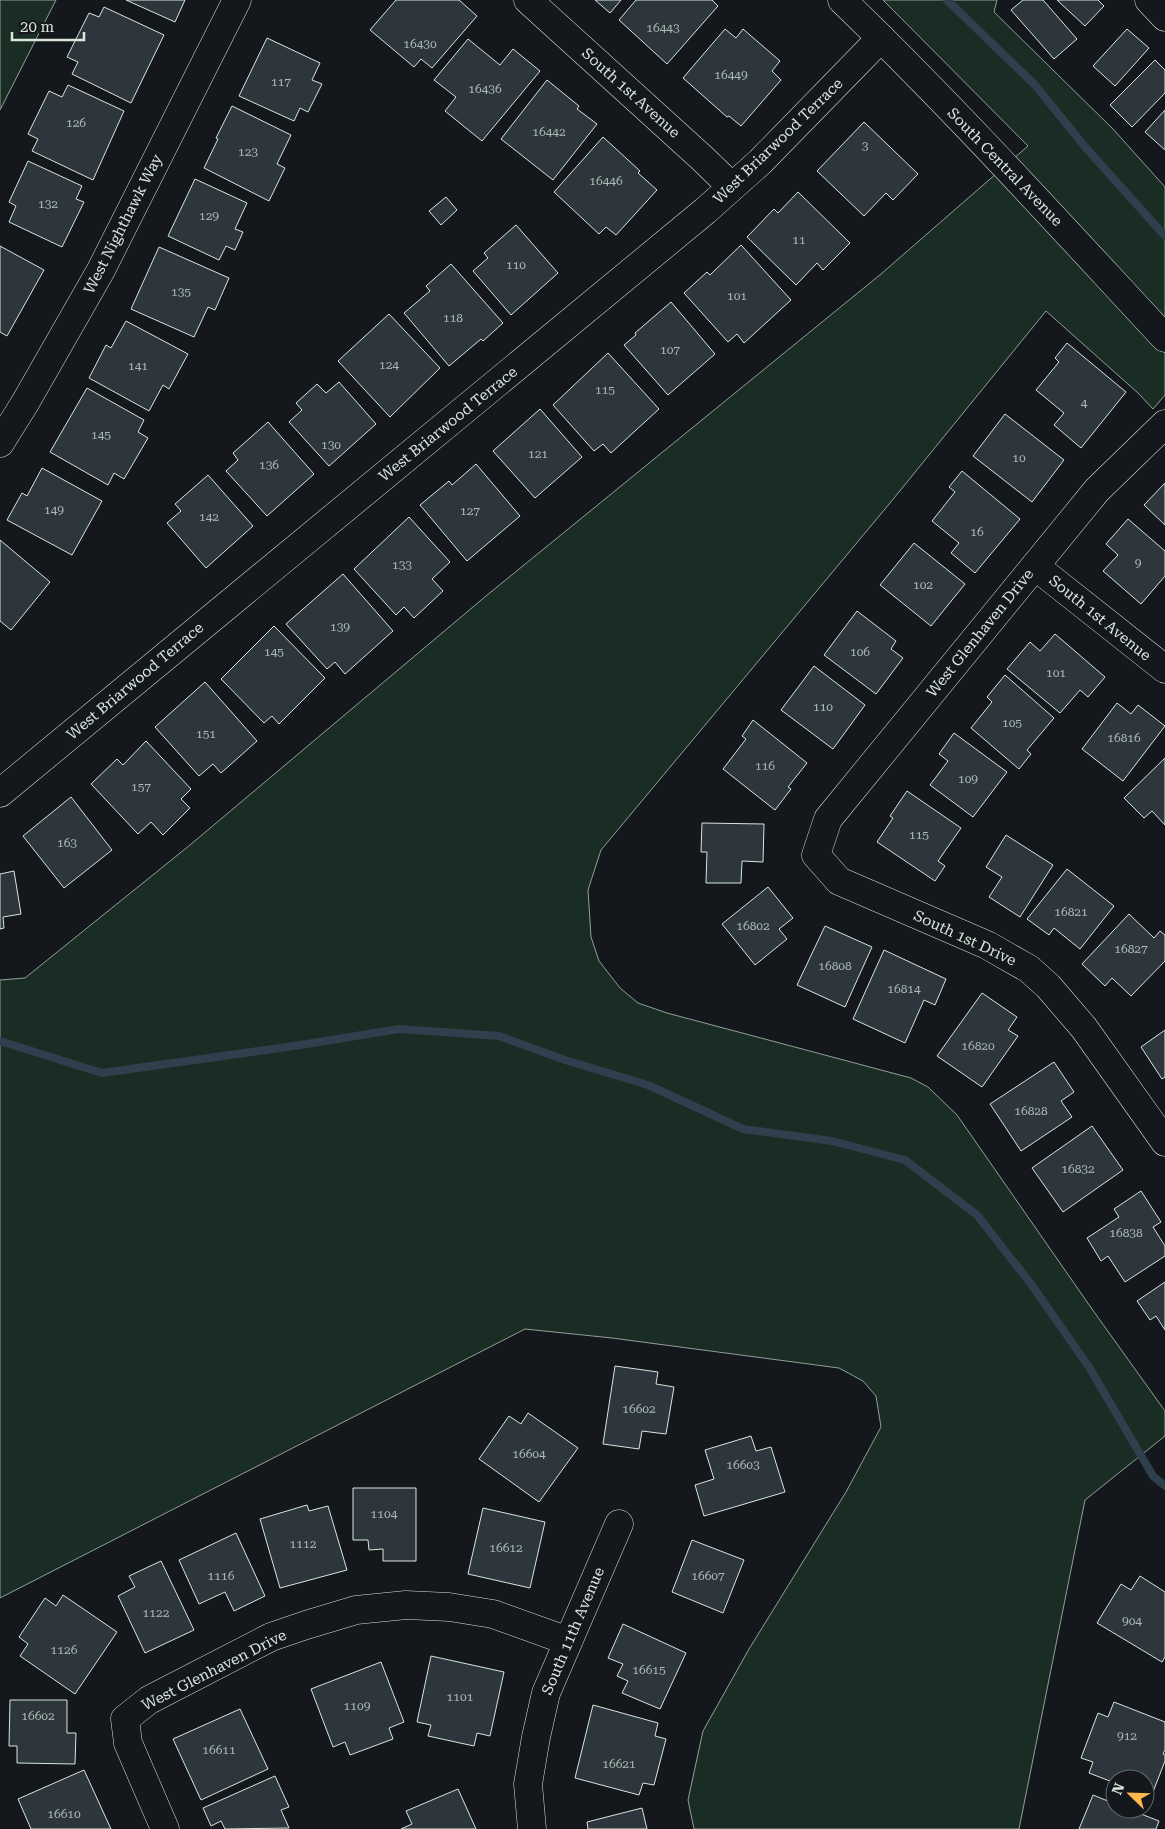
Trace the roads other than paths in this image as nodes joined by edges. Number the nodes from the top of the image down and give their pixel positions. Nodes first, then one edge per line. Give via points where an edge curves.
1 (237, 0) edge
2 (528, 0) edge
3 (842, 0) edge
4 (1149, 0) edge
5 (1165, 17) edge
6 (881, 38) junction
7 (732, 187) junction
8 (1165, 338) edge
9 (1165, 424) edge
10 (0, 443) edge
11 (1035, 566) junction
12 (1165, 670) edge
13 (0, 793) edge
14 (816, 855) joint
15 (1165, 1142) edge
16 (619, 1524) dead end
17 (568, 1640) junction
18 (166, 1829) edge
19 (532, 1829) edge

1 - 10 street, West Nighthawk Way via 101,270
2 - 7 street, South 1st Avenue
3 - 6 street, South Central Avenue
4 - 5 street
6 - 7 street, West Briarwood Terrace
6 - 8 street, South Central Avenue via 1074,238
7 - 13 street, West Briarwood Terrace
9 - 11 street, West Glenhaven Drive via 1097,490
11 - 12 street, South 1st Avenue
11 - 14 street, West Glenhaven Drive via 828,819
14 - 15 street, South 1st Drive via 839,880 987,945 1030,969 1084,1028
16 - 17 street, South 11th Avenue
17 - 18 street, West Glenhaven Drive via 493,1614 406,1605 356,1610 271,1637 149,1700 125,1718 128,1743
17 - 19 street, South 11th Avenue via 546,1694 536,1737 528,1784

